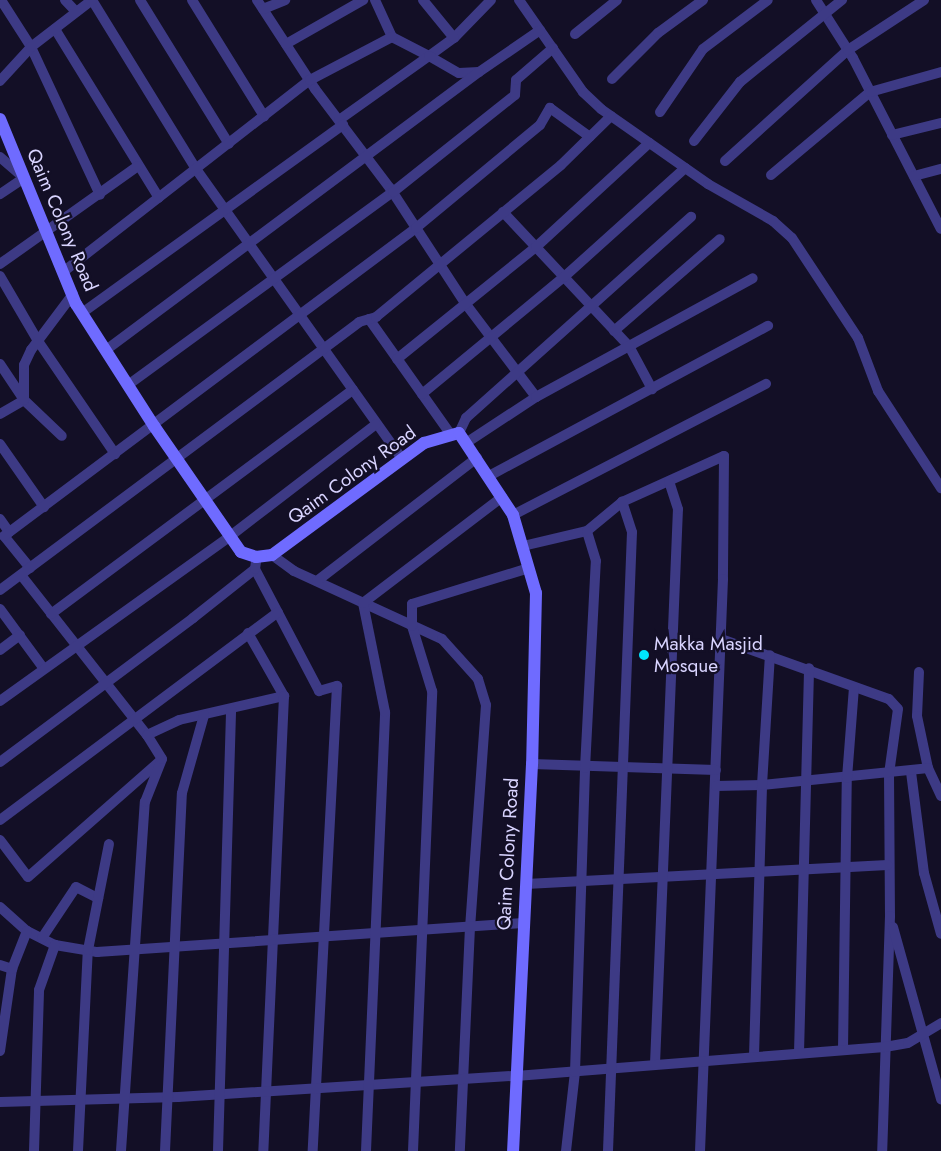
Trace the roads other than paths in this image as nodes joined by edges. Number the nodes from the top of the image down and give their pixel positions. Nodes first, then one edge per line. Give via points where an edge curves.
1 (1, 0) edge
2 (65, 0) edge
3 (92, 0) edge
4 (140, 0) edge
5 (192, 0) edge
6 (257, 0) edge
7 (285, 0) edge
8 (363, 0) edge
9 (375, 0) edge
10 (423, 0) edge
11 (491, 0) edge
12 (519, 0) edge
13 (617, 0) edge
14 (703, 0) edge
15 (768, 0) edge
16 (816, 0) edge
17 (842, 0) edge
18 (924, 0) edge
19 (264, 9) junction
20 (76, 12) junction
21 (825, 15) junction
22 (55, 28) junction
23 (540, 30) junction
24 (574, 34) dead end
25 (392, 37) junction
26 (454, 38) junction
27 (286, 44) junction
28 (31, 47) junction
29 (553, 48) junction
30 (848, 50) junction
31 (429, 56) junction
32 (479, 72) junction
33 (941, 72) edge
34 (612, 79) dead end
35 (310, 80) junction
36 (0, 81) edge
37 (870, 92) junction
38 (660, 112) dead end
39 (264, 116) junction
40 (611, 116) junction
41 (0, 119) edge
42 (341, 123) junction
43 (941, 123) edge
44 (892, 134) junction
45 (590, 137) junction
46 (694, 141) dead end
47 (649, 143) junction
48 (229, 144) junction
49 (0, 157) edge
50 (366, 157) junction
51 (724, 161) dead end
52 (138, 166) junction
53 (685, 168) junction
54 (196, 169) junction
55 (941, 169) edge
56 (771, 175) dead end
57 (914, 176) junction
58 (24, 178) junction
59 (393, 192) junction
60 (0, 194) edge
61 (100, 195) junction
62 (159, 198) junction
63 (226, 211) junction
64 (503, 212) junction
65 (938, 216) edge
66 (691, 217) dead end
67 (416, 228) junction
68 (941, 229) edge
69 (47, 233) junction
70 (720, 240) dead end
71 (249, 243) junction
72 (536, 247) junction
73 (439, 263) junction
74 (0, 264) edge
75 (63, 272) junction
76 (0, 276) edge
77 (274, 277) junction
78 (564, 277) junction
79 (753, 278) dead end
80 (73, 294) junction
81 (466, 304) junction
82 (591, 306) junction
83 (82, 313) junction
84 (301, 317) junction
85 (369, 319) junction
86 (768, 326) dead end
87 (614, 331) junction
88 (491, 337) junction
89 (38, 341) junction
90 (629, 346) junction
91 (324, 349) junction
92 (106, 350) junction
93 (397, 360) junction
94 (0, 364) edge
95 (517, 372) junction
96 (766, 384) dead end
97 (128, 385) junction
98 (652, 389) junction
99 (353, 390) junction
100 (422, 394) junction
101 (536, 397) junction
102 (24, 400) junction
103 (0, 414) edge
104 (376, 424) junction
105 (154, 426) junction
106 (62, 436) dead end
107 (459, 437) junction
108 (0, 444) edge
109 (115, 454) junction
110 (477, 458) junction
111 (402, 459) junction
112 (177, 460) junction
113 (489, 476) junction
114 (669, 481) junction
115 (941, 488) edge
116 (502, 497) junction
117 (206, 502) junction
118 (622, 502) junction
119 (44, 507) junction
120 (513, 515) junction
121 (0, 519) edge
122 (587, 531) junction
123 (9, 532) junction
124 (229, 537) junction
125 (523, 546) junction
126 (272, 555) junction
127 (256, 562) junction
128 (30, 568) junction
129 (529, 568) junction
130 (21, 574) junction
131 (317, 581) junction
132 (0, 590) edge
133 (363, 603) junction
134 (0, 609) edge
135 (278, 612) junction
136 (51, 614) junction
137 (412, 626) junction
138 (248, 633) junction
139 (20, 636) junction
140 (721, 638) junction
141 (76, 646) junction
142 (0, 650) edge
143 (770, 655) junction
144 (810, 668) junction
145 (44, 669) junction
146 (919, 672) dead end
147 (106, 685) junction
148 (854, 687) junction
149 (284, 696) junction
150 (0, 701) edge
151 (231, 709) junction
152 (204, 715) junction
153 (134, 719) junction
154 (146, 735) junction
155 (162, 759) junction
156 (0, 762) edge
157 (532, 764) junction
158 (622, 767) junction
159 (585, 768) junction
160 (667, 768) junction
161 (928, 768) junction
162 (716, 770) junction
163 (911, 772) junction
164 (889, 774) junction
165 (847, 778) junction
166 (804, 781) junction
167 (762, 785) junction
168 (716, 786) junction
169 (941, 796) edge
170 (0, 820) edge
171 (0, 840) edge
172 (109, 844) dead end
173 (888, 865) junction
174 (847, 867) junction
175 (804, 870) junction
176 (761, 872) junction
177 (712, 874) junction
178 (662, 877) junction
179 (618, 879) junction
180 (583, 883) junction
181 (526, 884) junction
182 (98, 898) junction
183 (0, 907) edge
184 (890, 916) junction
185 (523, 923) junction
186 (470, 927) junction
187 (422, 930) junction
188 (27, 931) junction
189 (375, 933) junction
190 (941, 934) edge
191 (324, 937) junction
192 (42, 938) junction
193 (273, 940) junction
194 (224, 943) junction
195 (55, 945) junction
196 (175, 946) junction
197 (135, 949) junction
198 (88, 950) junction
199 (0, 965) edge
200 (12, 969) junction
201 (3, 1016) edge
202 (941, 1023) edge
203 (922, 1036) junction
204 (0, 1046) edge
205 (885, 1047) junction
206 (0, 1050) edge
207 (843, 1050) junction
208 (799, 1053) junction
209 (754, 1056) junction
210 (704, 1059) junction
211 (655, 1064) junction
212 (610, 1068) junction
213 (575, 1072) junction
214 (516, 1076) junction
215 (463, 1079) junction
216 (415, 1082) junction
217 (369, 1084) junction
218 (317, 1087) junction
219 (266, 1091) junction
220 (220, 1094) junction
221 (168, 1097) junction
222 (125, 1098) junction
223 (941, 1099) edge
224 (81, 1100) junction
225 (36, 1101) junction
226 (0, 1102) edge
227 (34, 1151) edge
228 (78, 1151) edge
229 (121, 1151) edge
230 (166, 1151) edge
231 (218, 1151) edge
232 (263, 1151) edge
233 (313, 1151) edge
234 (366, 1151) edge
235 (413, 1151) edge
236 (460, 1151) edge
237 (513, 1151) edge
238 (566, 1151) edge
239 (608, 1151) edge
240 (700, 1151) edge
241 (882, 1151) edge

1 - 28 street
2 - 20 street
3 - 20 street
3 - 54 street
4 - 48 street
5 - 39 street
6 - 19 street
7 - 19 street
8 - 27 street
9 - 25 street
10 - 26 street
11 - 26 street
12 - 23 street
13 - 24 street
14 - 34 street via 658,32
15 - 38 street via 703,49
16 - 21 street
17 - 21 street
18 - 30 street
19 - 27 street
20 - 22 street
21 - 30 street
21 - 46 street via 740,82
22 - 28 street
22 - 52 street
23 - 29 street
23 - 32 street
25 - 31 street
25 - 35 street
26 - 31 street
27 - 35 street
28 - 36 street
28 - 61 street
29 - 40 street via 583,92
29 - 59 street via 516,80 515,95
30 - 37 street
30 - 51 street
31 - 32 street via 459,73
31 - 42 street
32 - 50 street
33 - 37 street
35 - 39 street
35 - 42 street
37 - 44 street
37 - 56 street
39 - 48 street
40 - 45 street
40 - 47 street
41 - 58 street, Qaim Colony Road
42 - 50 street
42 - 63 street
43 - 44 street
44 - 57 street
45 - 64 street
45 - 67 street via 550,108 540,125
47 - 53 street
47 - 72 street
48 - 54 street
49 - 58 street
50 - 59 street
50 - 71 street
52 - 61 street
52 - 62 street
53 - 78 street
53 - 115 street via 773,221 792,238 858,338 878,392
54 - 62 street
54 - 63 street
55 - 57 street
57 - 65 street
58 - 60 street
58 - 69 street, Qaim Colony Road
59 - 67 street
59 - 77 street
61 - 69 street
62 - 75 street
63 - 71 street
63 - 83 street
64 - 72 street
64 - 73 street
65 - 68 street
66 - 82 street
67 - 73 street
67 - 84 street
69 - 74 street
69 - 75 street, Qaim Colony Road
70 - 87 street
71 - 77 street
71 - 92 street
72 - 78 street
72 - 81 street
73 - 81 street
73 - 85 street via 376,317
75 - 80 street, Qaim Colony Road
76 - 89 street
77 - 84 street
77 - 97 street
78 - 82 street
78 - 88 street
79 - 90 street
80 - 83 street, Qaim Colony Road
80 - 89 street
81 - 88 street
81 - 93 street
82 - 87 street
82 - 95 street
83 - 92 street, Qaim Colony Road
84 - 91 street
84 - 105 street
85 - 91 street via 358,322
85 - 93 street
86 - 98 street
87 - 90 street
88 - 95 street
88 - 100 street
89 - 102 street via 24,365
89 - 109 street
90 - 98 street
90 - 101 street
91 - 99 street
91 - 112 street
92 - 97 street, Qaim Colony Road
93 - 100 street
94 - 102 street
95 - 101 street
95 - 107 street via 466,418
96 - 120 street
97 - 105 street, Qaim Colony Road
98 - 113 street
99 - 104 street
99 - 117 street
100 - 107 street
101 - 107 street
102 - 103 street
102 - 106 street
104 - 111 street
104 - 124 street
105 - 109 street
105 - 112 street, Qaim Colony Road
107 - 110 street, Qaim Colony Road
107 - 111 street, Qaim Colony Road via 424,443
108 - 119 street
109 - 119 street
110 - 113 street, Qaim Colony Road
110 - 131 street
111 - 126 street, Qaim Colony Road
112 - 117 street, Qaim Colony Road
112 - 128 street
113 - 116 street, Qaim Colony Road
114 - 118 street
114 - 140 street via 724,456
114 - 160 street via 678,509
116 - 120 street, Qaim Colony Road
116 - 133 street
117 - 124 street, Qaim Colony Road
117 - 136 street
118 - 122 street
118 - 158 street via 632,532
119 - 123 street
120 - 125 street, Qaim Colony Road
121 - 123 street
122 - 125 street
122 - 159 street via 596,561
123 - 128 street via 4,536
124 - 127 street, Qaim Colony Road via 241,552
124 - 141 street
125 - 129 street, Qaim Colony Road
126 - 127 street
126 - 131 street
127 - 135 street
127 - 147 street
128 - 130 street
129 - 137 street via 412,604
129 - 157 street, Qaim Colony Road via 536,593
130 - 132 street
130 - 136 street
131 - 133 street
133 - 137 street
133 - 189 street via 385,712
134 - 139 street
135 - 138 street
135 - 191 street via 319,691 337,686
136 - 141 street
137 - 186 street via 442,639 478,679 486,705
137 - 187 street via 432,691
138 - 149 street
138 - 153 street
139 - 142 street
139 - 145 street
140 - 143 street
140 - 162 street
141 - 145 street
141 - 147 street
143 - 144 street
143 - 167 street
144 - 148 street
144 - 166 street
145 - 150 street
146 - 161 street via 917,716
147 - 153 street
147 - 156 street
148 - 164 street via 889,699 898,709
148 - 165 street
149 - 151 street
149 - 193 street
151 - 152 street
151 - 194 street
152 - 154 street via 179,720
152 - 196 street via 182,793
153 - 154 street
153 - 170 street
154 - 155 street
155 - 171 street via 28,877
155 - 197 street via 145,802
157 - 159 street
157 - 181 street, Qaim Colony Road
158 - 159 street
158 - 160 street
158 - 179 street
159 - 180 street
160 - 162 street
160 - 178 street
161 - 163 street
161 - 169 street
162 - 168 street
163 - 164 street
163 - 190 street via 924,873
164 - 165 street
164 - 173 street
165 - 166 street
165 - 174 street
166 - 167 street
166 - 175 street
167 - 168 street
167 - 176 street
168 - 177 street
172 - 182 street
173 - 174 street
173 - 184 street
174 - 175 street
174 - 207 street
175 - 176 street
175 - 208 street
176 - 177 street
176 - 209 street
177 - 178 street
177 - 210 street
178 - 179 street
178 - 211 street
179 - 180 street
179 - 212 street
180 - 181 street
180 - 213 street
181 - 185 street, Qaim Colony Road
182 - 192 street via 76,887
182 - 198 street
183 - 188 street
184 - 203 street
184 - 205 street
185 - 186 street
185 - 214 street, Qaim Colony Road
186 - 187 street
186 - 215 street
187 - 189 street
187 - 216 street
188 - 192 street
188 - 200 street
189 - 191 street
189 - 217 street
191 - 193 street
191 - 218 street
192 - 195 street
193 - 194 street
193 - 219 street
194 - 196 street
194 - 220 street
195 - 198 street
195 - 225 street via 39,990
196 - 197 street
196 - 221 street
197 - 198 street
197 - 222 street
198 - 224 street
199 - 200 street
200 - 201 street
201 - 204 street
202 - 203 street
203 - 205 street via 908,1043
203 - 223 street
204 - 206 street
205 - 207 street
205 - 241 street
207 - 208 street
208 - 209 street
209 - 210 street
210 - 211 street
210 - 240 street
211 - 212 street
212 - 213 street
212 - 239 street
213 - 214 street
213 - 238 street
214 - 215 street
214 - 237 street, Qaim Colony Road
215 - 216 street
215 - 236 street
216 - 217 street
216 - 235 street
217 - 218 street
217 - 234 street
218 - 219 street
218 - 233 street
219 - 220 street
219 - 232 street
220 - 221 street
220 - 231 street
221 - 222 street
221 - 230 street
222 - 224 street
222 - 229 street
224 - 225 street
224 - 228 street
225 - 226 street
225 - 227 street

